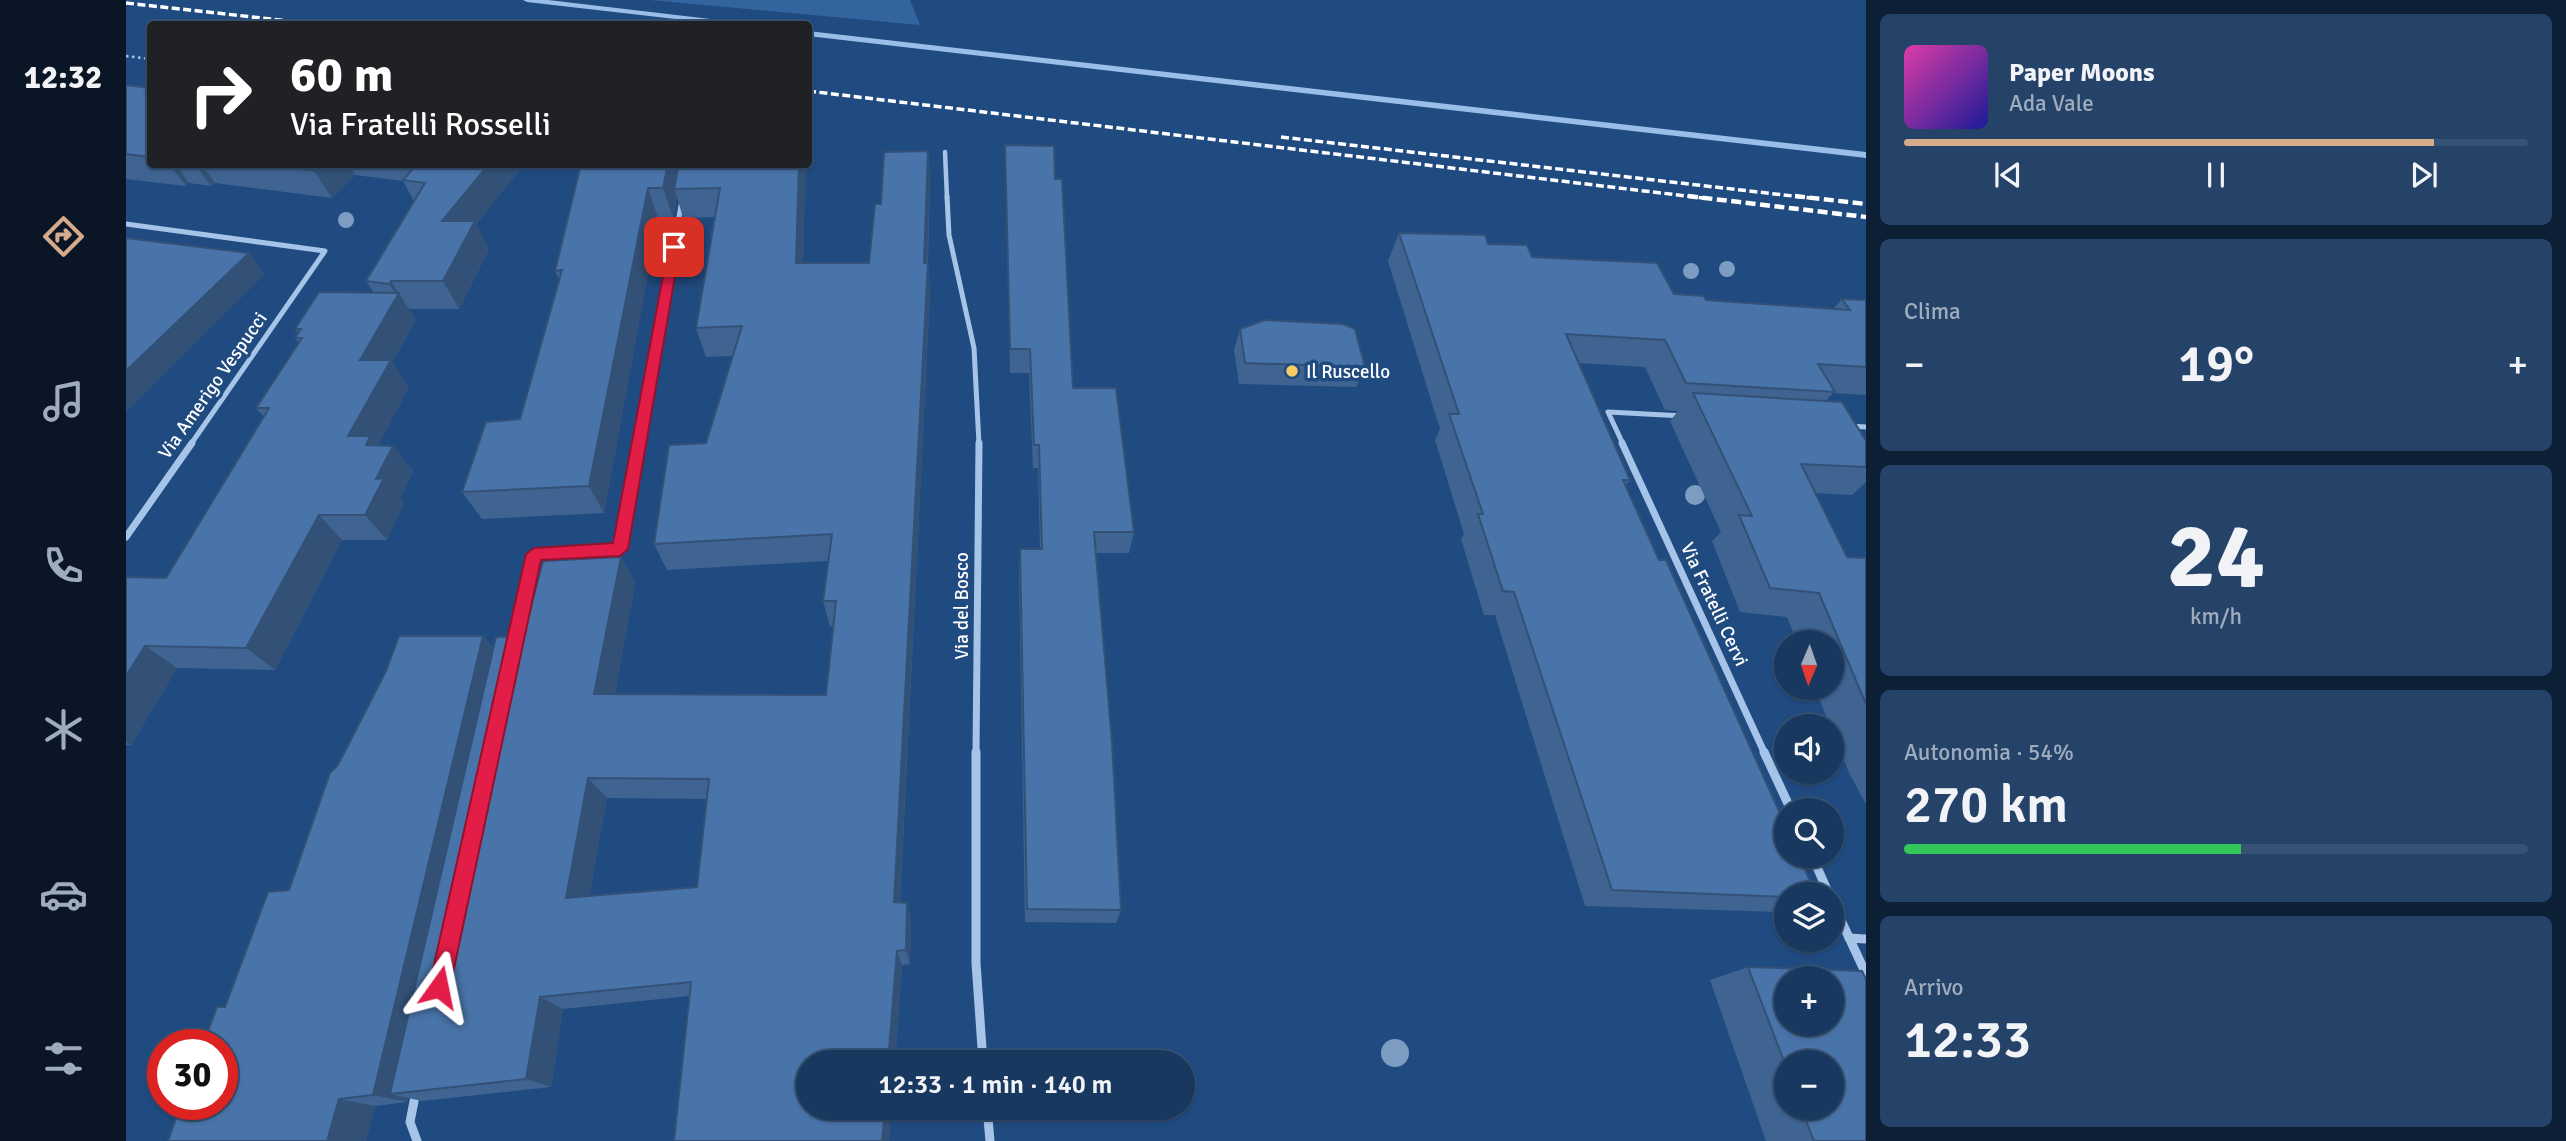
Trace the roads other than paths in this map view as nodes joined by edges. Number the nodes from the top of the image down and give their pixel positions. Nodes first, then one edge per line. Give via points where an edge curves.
1 (944, 152) dead end
2 (683, 192) edge
3 (126, 224) edge
4 (1690, 417) dead end
5 (1839, 425) edge
6 (1866, 427) edge
7 (126, 537) edge
8 (513, 649) edge
9 (1785, 798) edge
10 (1844, 927) edge
11 (1849, 938) junction
12 (1866, 939) edge
13 (1866, 974) edge
14 (982, 1050) edge
15 (418, 1081) edge
16 (988, 1120) edge
17 (417, 1141) edge
18 (990, 1141) edge

1 - 14 street, Via del Bosco via 949,235 978,376 975,903
2 - 8 street via 620,549 534,554
3 - 7 street, Via Amerigo Vespucci via 325,251
4 - 9 street, Via Fratelli Cervi via 1608,412
5 - 6 street
10 - 11 street
11 - 12 street
11 - 13 street
15 - 17 street via 410,1122
16 - 18 street

